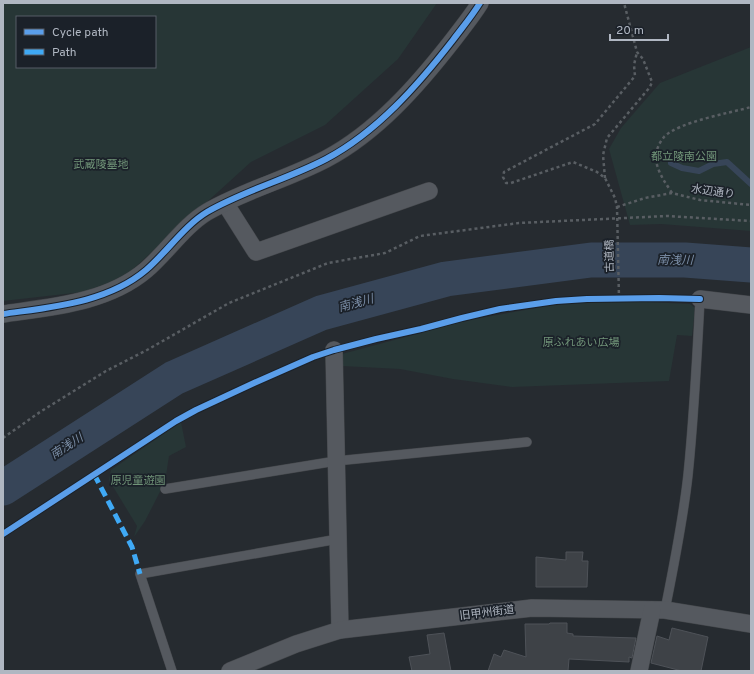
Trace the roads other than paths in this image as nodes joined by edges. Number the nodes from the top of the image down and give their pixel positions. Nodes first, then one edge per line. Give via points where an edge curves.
1 (480, 3) edge
2 (429, 191) dead end
3 (225, 203) junction
4 (700, 299) joint
5 (751, 305) edge
6 (3, 314) edge
7 (334, 350) dead end
8 (527, 442) dead end
9 (336, 460) junction
10 (165, 489) dead end
11 (338, 540) junction
12 (658, 610) junction
13 (751, 624) edge
14 (340, 630) junction
15 (172, 671) edge
16 (230, 671) edge
17 (639, 671) edge

1 - 3 street via 421,79 364,134 327,158
2 - 3 street via 256,252
3 - 6 street via 206,213 188,228 145,271 117,288 82,301
4 - 5 street
4 - 12 lane via 688,476 678,546
7 - 9 street
8 - 9 lane
9 - 10 lane
9 - 11 street
11 - 14 street
11 - 15 lane via 140,574
12 - 13 street, 旧甲州街道
12 - 14 street, 旧甲州街道 via 532,608
12 - 17 street
14 - 16 street, 旧甲州街道 via 296,644

